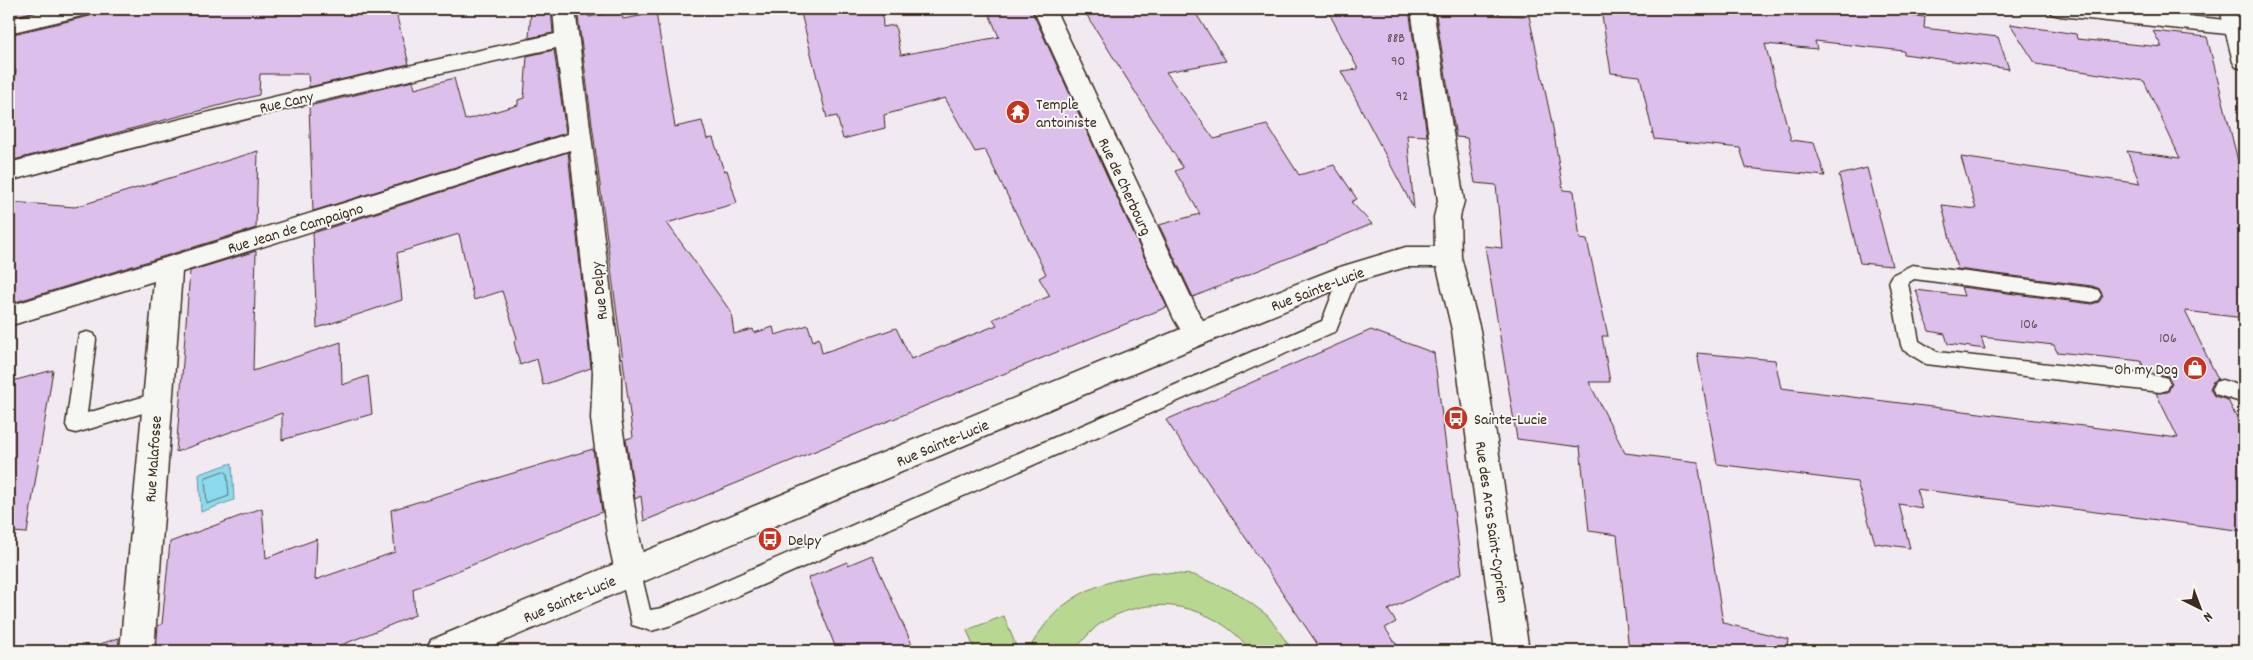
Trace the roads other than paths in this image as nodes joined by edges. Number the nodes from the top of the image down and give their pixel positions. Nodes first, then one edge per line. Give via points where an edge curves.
1 (82, 9) edge
2 (564, 9) edge
3 (1044, 9) edge
4 (1422, 9) edge
5 (2060, 9) edge
6 (2234, 18) edge
7 (9, 26) edge
8 (566, 39) junction
9 (2244, 62) edge
10 (581, 138) junction
11 (9, 172) edge
12 (1448, 257) junction
13 (169, 266) junction
14 (1349, 274) junction
15 (2092, 295) dead end
16 (9, 316) edge
17 (1198, 334) junction
18 (87, 339) dead end
19 (2160, 384) dead end
20 (2222, 388) dead end
21 (2244, 395) edge
22 (156, 401) junction
23 (631, 572) junction
24 (137, 651) edge
25 (443, 651) edge
26 (1512, 651) edge

1 - 7 street
2 - 8 street, Rue Delpy
3 - 17 street, Rue de Cherbourg via 1188,319
4 - 12 street, Rue des Arcs Saint-Cyprien via 1452,201 1447,217
5 - 6 street
6 - 9 street
8 - 10 street, Rue Delpy
8 - 11 street, Rue Cany via 190,124
10 - 13 street, Rue Jean de Campaigno
10 - 23 street, Rue Delpy via 607,372 606,419
12 - 14 street, Rue Sainte-Lucie via 1406,257
12 - 26 street, Rue des Arcs Saint-Cyprien via 1466,330
13 - 16 street, Rue Jean de Campaigno
13 - 22 street, Rue Malafosse
14 - 17 street, Rue Sainte-Lucie
14 - 23 lane via 1329,326 664,618 651,621 640,618
15 - 19 lane via 1912,272 1898,280 1910,345 1932,359
17 - 23 street, Rue Sainte-Lucie
18 - 22 lane via 76,426
20 - 21 lane
22 - 24 street, Rue Malafosse
23 - 25 street, Rue Sainte-Lucie

